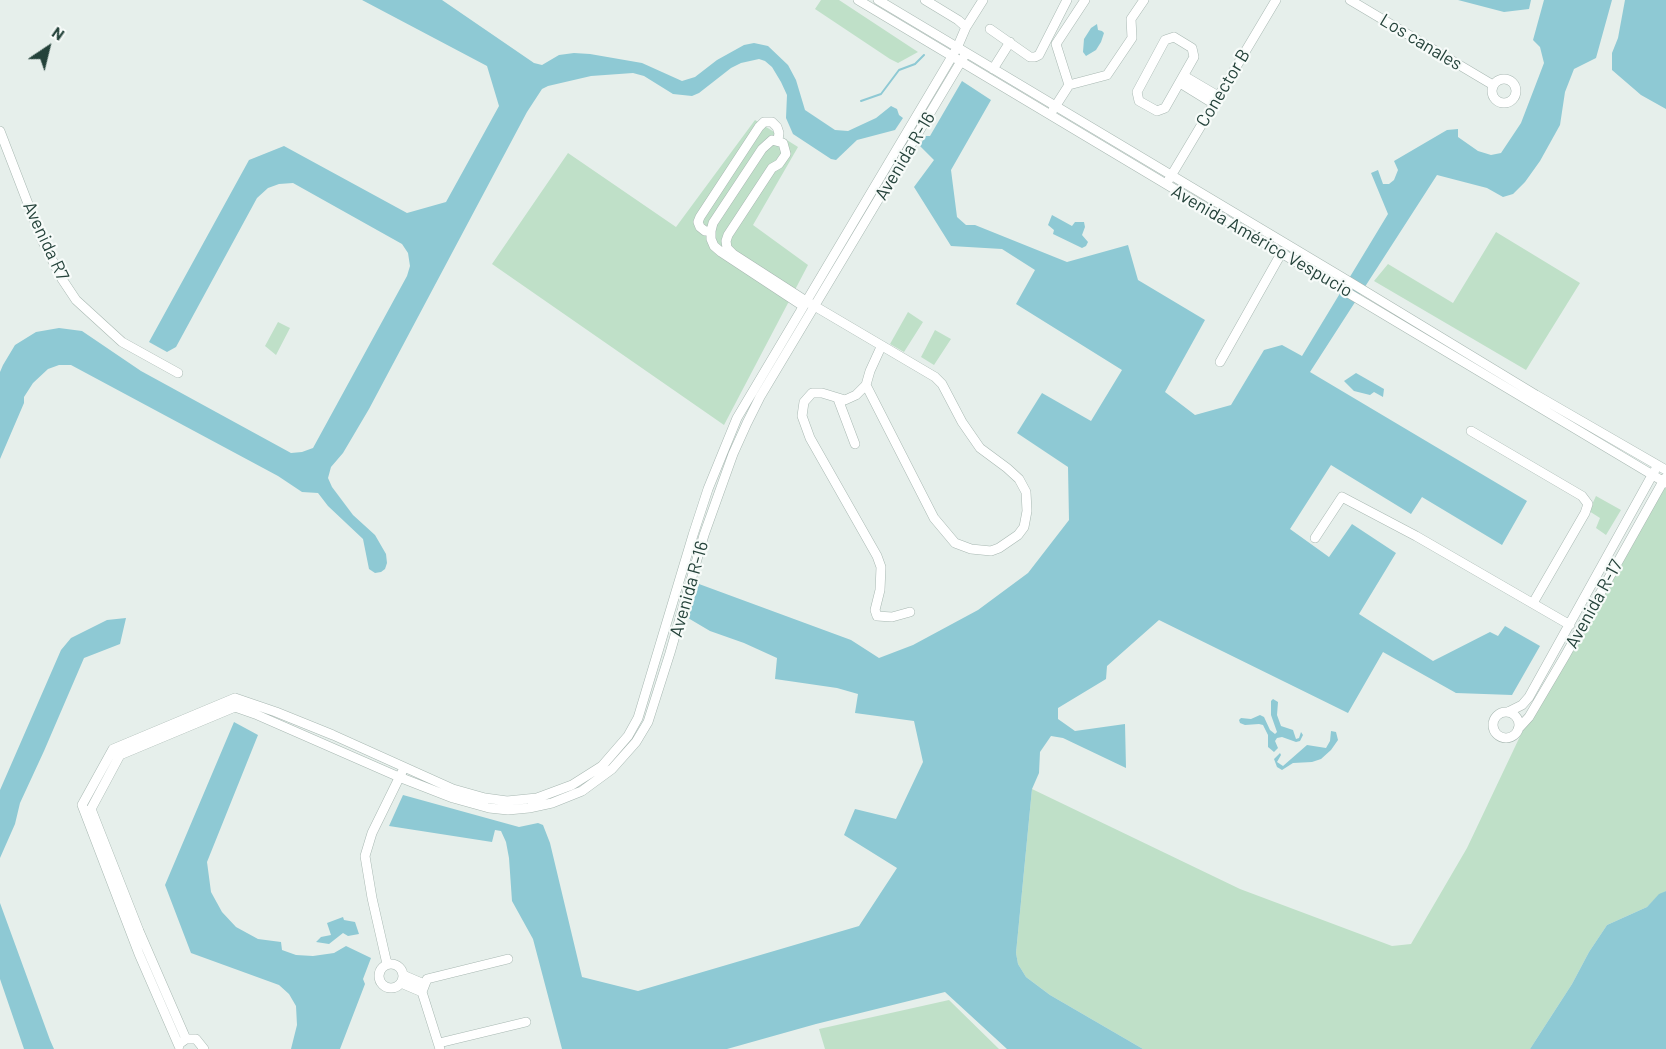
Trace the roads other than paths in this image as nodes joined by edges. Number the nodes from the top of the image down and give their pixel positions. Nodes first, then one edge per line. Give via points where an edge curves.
1 (858, 0) edge
2 (878, 0) edge
3 (925, 0) edge
4 (1067, 0) edge
5 (1085, 0) edge
6 (1144, 0) edge
7 (1276, 0) edge
8 (1350, 0) edge
9 (981, 1) edge
10 (891, 3) edge
11 (966, 27) junction
12 (990, 29) dead end
13 (1010, 42) junction
14 (957, 48) junction
15 (952, 57) junction
16 (964, 58) junction
17 (993, 69) junction
18 (1182, 80) junction
19 (1069, 85) junction
20 (1493, 85) dead end
21 (1216, 100) junction
22 (1053, 111) junction
23 (0, 131) edge
24 (778, 140) junction
25 (1169, 180) junction
26 (711, 231) junction
27 (1282, 252) junction
28 (830, 259) junction
29 (839, 265) junction
30 (1338, 279) junction
31 (1367, 297) junction
32 (808, 304) junction
33 (881, 347) junction
34 (1220, 362) dead end
35 (178, 372) dead end
36 (866, 385) junction
37 (838, 399) junction
38 (1471, 431) dead end
39 (855, 444) dead end
40 (1662, 468) edge
41 (1653, 475) junction
42 (1665, 480) edge
43 (1315, 538) dead end
44 (1533, 603) junction
45 (910, 612) dead end
46 (1570, 625) junction
47 (1534, 699) junction
48 (1508, 712) junction
49 (638, 718) junction
50 (648, 722) junction
51 (1518, 729) junction
52 (401, 773) junction
53 (508, 959) dead end
54 (387, 964) junction
55 (402, 979) junction
56 (423, 988) junction
57 (526, 1022) dead end
58 (181, 1044) edge
59 (440, 1046) edge
60 (204, 1049) edge

1 - 15 street, Avenida Américo Vespucio
2 - 10 street, Avenida Américo Vespucio
3 - 11 street
4 - 13 street via 1038,55 1030,57
5 - 19 street via 1056,44
6 - 19 street via 1131,19 1132,38 1107,75
7 - 21 street, Conector B
8 - 20 street, Los canales
9 - 11 street, Avenida R-16
10 - 14 street, Avenida Américo Vespucio
11 - 14 street, Avenida R-16
12 - 13 street
13 - 17 street
14 - 15 street, Avenida R-16
14 - 16 street, Avenida Américo Vespucio
15 - 16 street, Avenida Américo Vespucio
15 - 28 street, Avenida R-16
16 - 17 street, Avenida Américo Vespucio
16 - 22 street, Avenida Américo Vespucio
16 - 29 street, Avenida R-16
17 - 22 street, Avenida Américo Vespucio
18 - 18 street via 1194,57 1192,48 1174,38 1165,40 1137,92 1139,100 1157,111 1166,108
18 - 21 street
19 - 22 street
21 - 25 street, Conector B
22 - 25 street, Avenida Américo Vespucio
23 - 35 street, Avenida R7 via 42,240 76,300 122,342
24 - 26 street via 762,149
24 - 26 street via 779,133 772,122 759,127 700,217 700,228
24 - 32 street via 786,148 784,159 772,168 728,235 727,248
25 - 27 street, Avenida Américo Vespucio
25 - 30 street, Avenida Américo Vespucio
26 - 32 street via 714,246 721,252
27 - 30 street, Avenida Américo Vespucio
27 - 34 street
28 - 29 street
28 - 32 street, Avenida R-16
29 - 32 street, Avenida R-16
30 - 31 street, Avenida Américo Vespucio
31 - 40 street, Avenida Américo Vespucio
31 - 41 street, Avenida Américo Vespucio via 1531,404
32 - 33 street
32 - 49 street, Avenida R-16 via 748,397 723,451 673,597
32 - 50 street, Avenida R-16 via 733,454 704,535
33 - 36 street
33 - 36 street via 935,377 980,448 1019,479 1028,500 1024,527 1018,535 992,551 955,543 934,518
36 - 37 street via 851,398
37 - 39 street
37 - 45 street via 812,393 804,402 802,416 810,438 878,556 881,567 877,616
38 - 44 street via 1582,496 1588,504
40 - 41 street, Avenida R-17
41 - 42 street, Avenida Américo Vespucio
41 - 46 street, Avenida R-17
42 - 47 street, Avenida R-17
43 - 44 street via 1342,497
44 - 46 street
46 - 47 street, Avenida R-17
47 - 48 street, Avenida R-17
47 - 51 street, Avenida R-17
48 - 51 street via 1518,721
48 - 51 street, Avenida R-17 via 1495,718 1494,731 1508,738
49 - 50 street
49 - 52 street, Avenida R-16 via 602,766 572,785 537,798 485,798
50 - 52 street, Avenida R-16 via 623,758 600,779 582,791 529,808 489,808 453,798
52 - 54 street via 365,856
52 - 58 street, Avenida R-16 via 333,735 267,708 235,703 113,749 82,805
53 - 56 street via 430,977
54 - 55 street via 400,967
54 - 55 street via 379,972 381,983 396,987
55 - 56 street
56 - 59 street
57 - 59 street
58 - 60 street via 196,1039

